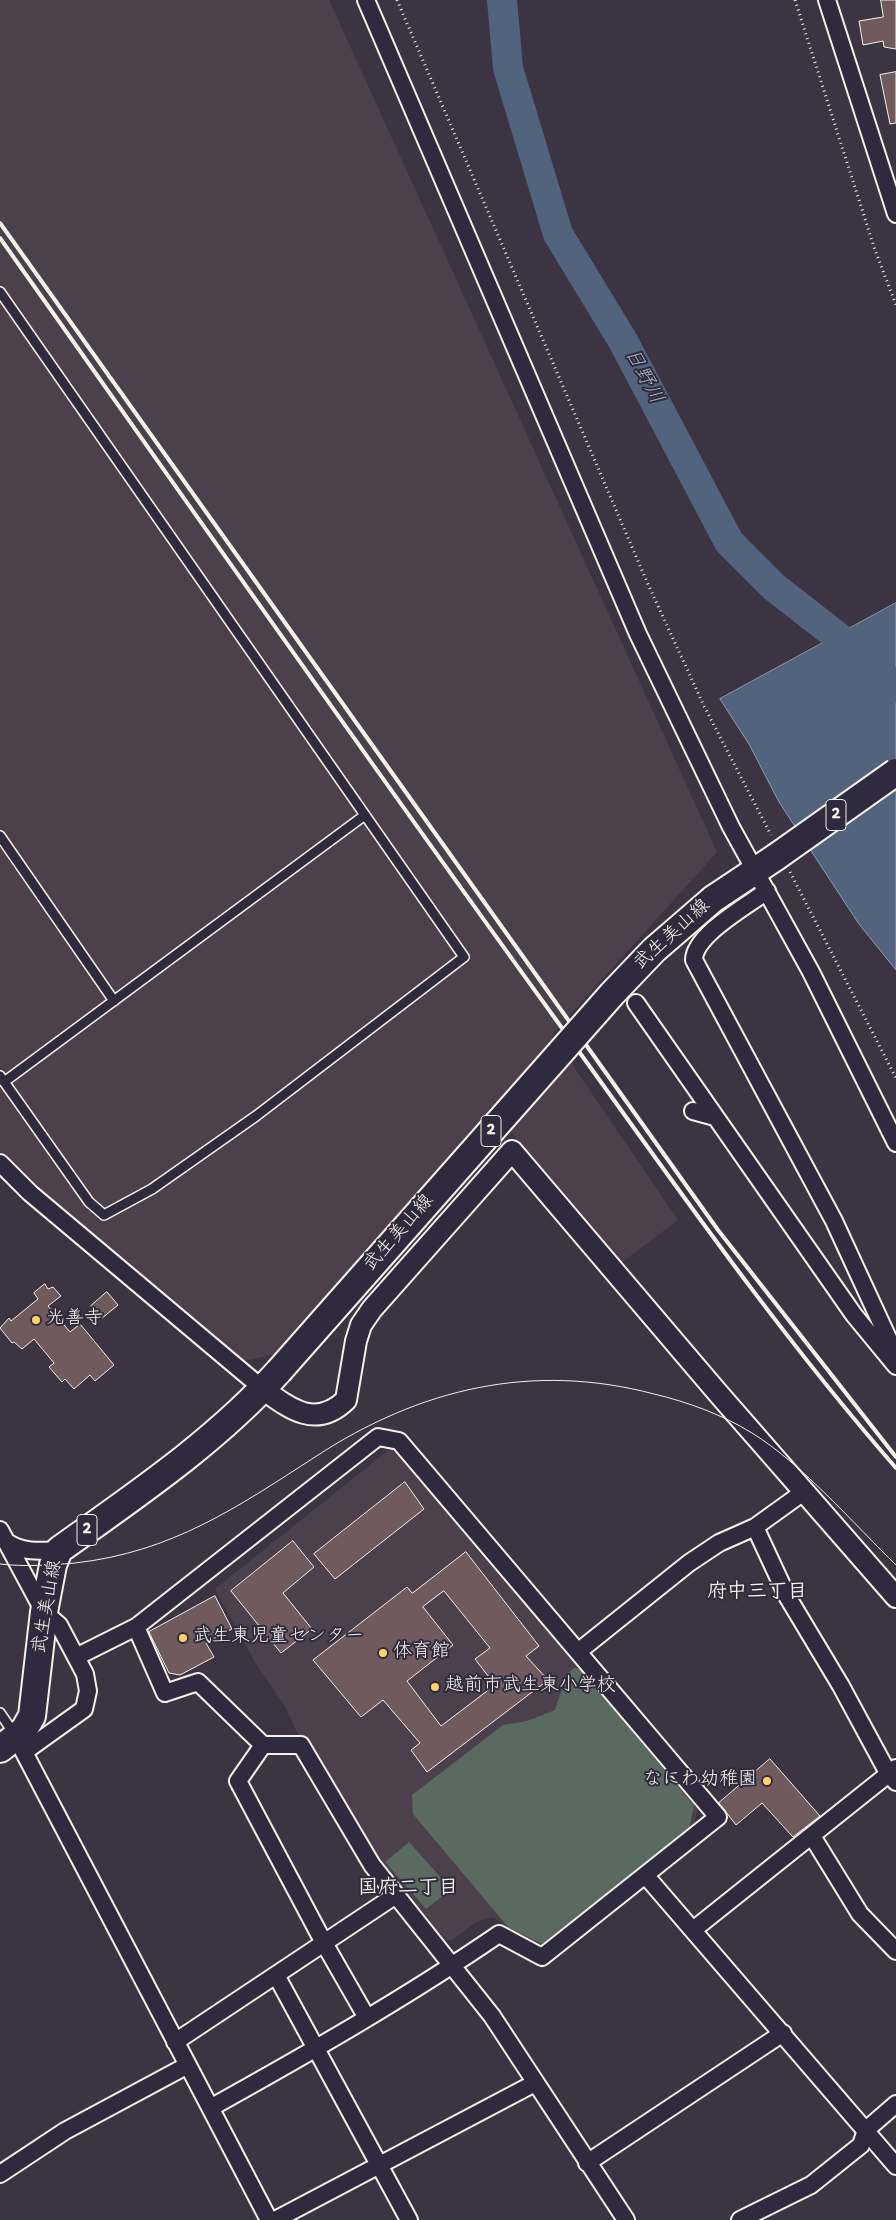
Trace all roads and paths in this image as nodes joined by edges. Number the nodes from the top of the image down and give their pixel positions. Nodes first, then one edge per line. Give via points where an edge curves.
1 (366, 0) edge
2 (397, 0) edge
3 (795, 0) edge
4 (827, 0) edge
5 (896, 214) edge
6 (0, 292) edge
7 (896, 305) edge
8 (896, 772) edge
9 (365, 814) junction
10 (0, 836) edge
11 (772, 865) junction
12 (114, 1001) junction
13 (636, 1003) dead end
14 (896, 1078) edge
15 (2, 1079) edge
16 (693, 1111) dead end
17 (715, 1117) junction
18 (896, 1142) edge
19 (0, 1163) edge
20 (892, 1360) edge
21 (271, 1380) junction
22 (805, 1491) junction
23 (755, 1527) junction
24 (4, 1536) edge
25 (59, 1550) junction
26 (896, 1597) edge
27 (44, 1612) junction
28 (136, 1627) junction
29 (579, 1651) junction
30 (76, 1657) junction
31 (0, 1712) edge
32 (263, 1745) junction
33 (13, 1746) edge
34 (893, 1774) edge
35 (812, 1836) junction
36 (646, 1876) junction
37 (396, 1895) junction
38 (693, 1930) junction
39 (324, 1943) junction
40 (896, 1951) edge
41 (453, 1966) junction
42 (276, 1975) junction
43 (367, 2018) junction
44 (783, 2033) junction
45 (175, 2042) junction
46 (317, 2049) junction
47 (188, 2065) junction
48 (535, 2083) junction
49 (896, 2104) edge
50 (212, 2108) junction
51 (866, 2130) junction
52 (587, 2163) junction
53 (380, 2164) junction
54 (896, 2166) edge
55 (0, 2174) edge
56 (269, 2220) edge
57 (276, 2220) edge
58 (409, 2220) edge
59 (626, 2220) edge
60 (740, 2220) edge

1 - 11 street via 638,634 731,827
2 - 11 path
3 - 7 path via 875,250
4 - 5 street
6 - 9 lane
8 - 11 main road, 武生美山線 / 2, bridge
9 - 12 lane
9 - 15 lane via 464,956 256,1116 152,1189 104,1215 89,1202
10 - 12 lane
11 - 14 path
11 - 18 street via 811,972
11 - 20 street via 703,939 694,952 694,960 847,1246 894,1351
11 - 21 main road, 武生美山線 / 2, bridge via 713,899 654,950
12 - 15 lane
13 - 17 street
16 - 17 street
17 - 20 street via 854,1315
19 - 21 street via 30,1193
21 - 22 street via 294,1411 327,1414 342,1404 347,1394 361,1325 512,1151 728,1406
21 - 25 main road, 武生美山線 / 2 via 233,1419 156,1482
22 - 23 street
22 - 26 street
23 - 29 street via 719,1543 689,1563
23 - 34 street via 786,1596
24 - 25 street via 12,1546 38,1551
24 - 27 street
25 - 27 main road, 武生美山線 / 2
27 - 30 street via 59,1625
27 - 33 main road, 武生美山線 / 2 via 34,1709
28 - 29 street via 378,1437 399,1441
28 - 30 street
28 - 32 street via 166,1693 198,1682
29 - 36 street via 718,1817
30 - 33 street via 85,1674 88,1691 84,1709
31 - 33 lane
32 - 37 street via 301,1744 372,1865
32 - 39 street via 238,1781
33 - 45 street
34 - 35 street
35 - 38 street
35 - 40 street via 860,1914
36 - 38 street
36 - 41 street via 542,1957 499,1934
37 - 39 street
37 - 41 street
38 - 44 street
39 - 42 street
39 - 43 street
41 - 43 street
41 - 48 street via 492,2016
42 - 45 street
42 - 46 street
43 - 46 street
44 - 51 street
44 - 52 street
45 - 47 street
46 - 50 street
46 - 53 street
47 - 50 street
47 - 55 street via 65,2131
48 - 52 street
48 - 53 street
49 - 51 street
50 - 56 street
51 - 54 street
51 - 60 street via 861,2145 811,2185
52 - 59 street
53 - 57 street
53 - 58 street

